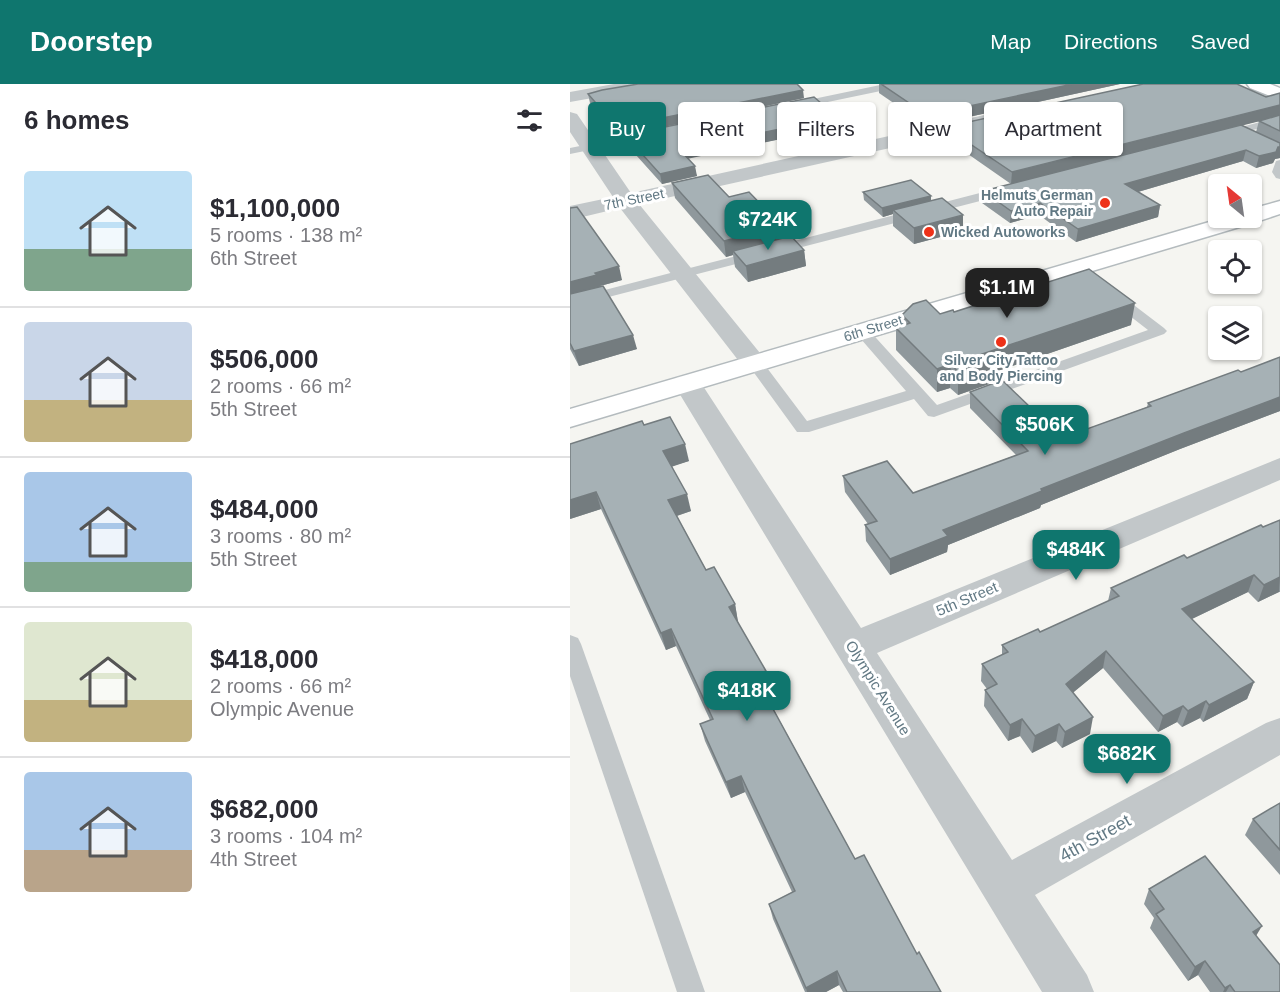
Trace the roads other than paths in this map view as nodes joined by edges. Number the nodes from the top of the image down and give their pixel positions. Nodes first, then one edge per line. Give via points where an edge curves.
1 (643, 84) edge
2 (900, 84) edge
3 (1256, 84) edge
4 (1280, 95) edge
5 (570, 97) edge
6 (810, 102) edge
7 (570, 118) edge
8 (1280, 120) edge
9 (984, 121) edge
10 (1240, 130) junction
11 (1206, 139) edge
12 (1260, 140) edge
13 (580, 149) edge
14 (1280, 164) edge
15 (1280, 175) edge
16 (1022, 187) edge
17 (625, 200) junction
18 (1280, 207) edge
19 (570, 213) edge
20 (1262, 213) edge
21 (1219, 228) edge
22 (684, 274) junction
23 (1089, 278) junction
24 (570, 303) edge
25 (862, 331) junction
26 (755, 363) junction
27 (687, 383) junction
28 (917, 393) junction
29 (570, 418) edge
30 (1280, 468) edge
31 (570, 644) edge
32 (853, 647) junction
33 (1280, 735) edge
34 (1004, 888) junction
35 (691, 992) edge
36 (1070, 992) edge

1 - 5 street
2 - 6 lane
3 - 4 main road
7 - 13 street
8 - 10 lane
9 - 17 street, 7th Street
10 - 11 lane
10 - 12 lane
13 - 17 street
14 - 15 lane
16 - 22 lane
17 - 19 street, 7th Street
17 - 22 street
18 - 20 main road
21 - 23 main road, 6th Street
22 - 24 lane
22 - 26 street
23 - 25 main road, 6th Street
23 - 28 lane via 1159,332 934,412
25 - 26 main road, 6th Street
25 - 28 lane
26 - 27 main road, 6th Street
26 - 28 lane via 803,428
27 - 29 main road, 6th Street
27 - 32 street, Olympic Avenue
30 - 32 street, 5th Street
31 - 35 lane
32 - 34 street, Olympic Avenue
33 - 34 street, 4th Street
34 - 36 street, Olympic Avenue

